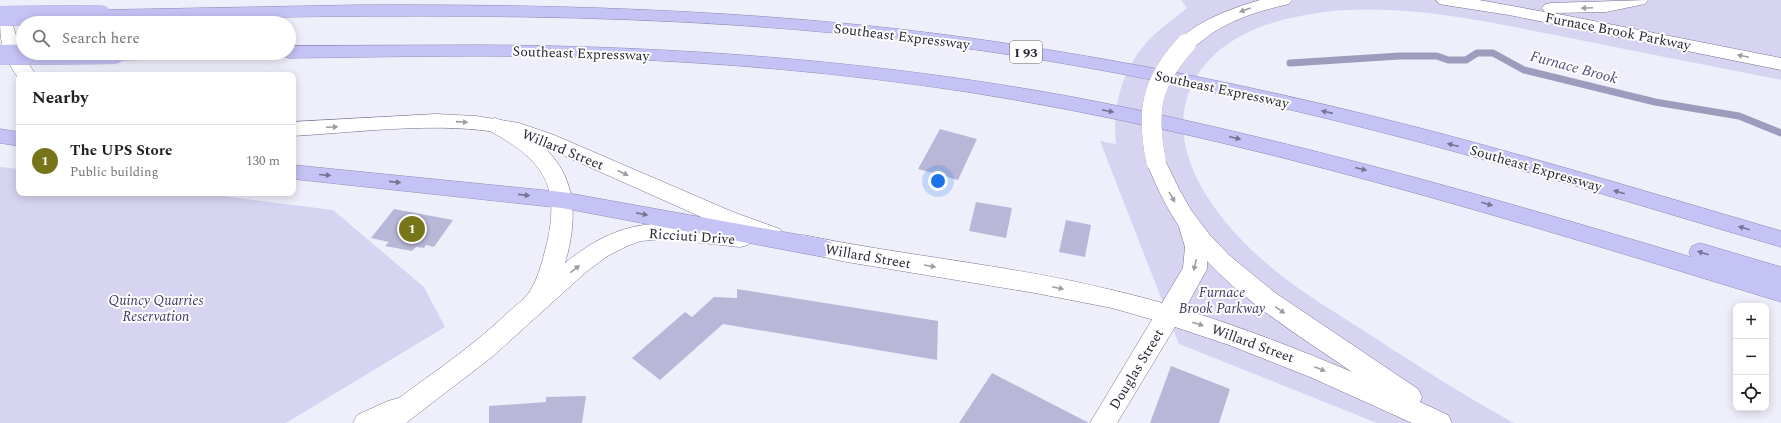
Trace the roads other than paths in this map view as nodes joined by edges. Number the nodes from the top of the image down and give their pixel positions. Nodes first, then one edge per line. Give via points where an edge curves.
1 (336, 0) edge
2 (1283, 0) edge
3 (1450, 0) edge
4 (1639, 0) edge
5 (249, 13) junction
6 (0, 14) edge
7 (296, 24) edge
8 (0, 27) edge
9 (16, 27) edge
10 (296, 40) edge
11 (0, 42) edge
12 (16, 42) edge
13 (296, 52) edge
14 (0, 55) edge
15 (16, 55) edge
16 (1781, 64) edge
17 (24, 72) edge
18 (495, 125) junction
19 (296, 129) edge
20 (0, 136) edge
21 (16, 139) edge
22 (296, 172) edge
23 (562, 200) junction
24 (1190, 227) junction
25 (1781, 239) edge
26 (823, 248) junction
27 (1781, 254) edge
28 (1781, 276) edge
29 (1781, 292) edge
30 (534, 303) junction
31 (1170, 315) junction
32 (413, 401) junction
33 (366, 423) edge
34 (386, 423) edge
35 (1103, 423) edge
36 (1439, 423) edge
37 (1452, 423) edge

1 - 5 highway
2 -> 24 main road, bridge via 1232,15 1207,28 1177,53 1163,74 1153,99 1150,130 1156,161 1168,192
4 -> 3 main road, Furnace Brook Parkway via 1587,8 1518,6
16 -> 3 main road, Furnace Brook Parkway
5 - 6 highway, Southeast Expressway / I 93, bridge
25 -> 5 highway, Southeast Expressway / I 93 via 1463,147 1363,121 1184,80 1014,50 843,28 652,14 500,11
6 - 17 main road via 12,52
7 - 27 highway, I 93 via 527,22 687,27 875,44 1011,62 1181,92 1369,136
8 - 9 highway
28 -> 10 highway, I 93 via 1471,184 1308,141 1149,106 975,74 808,54 678,44 519,38
11 - 12 highway
13 -> 29 highway, Southeast Expressway via 514,50 673,56 804,66 971,87 1146,118 1299,153 1477,201
14 - 15 highway, bridge
19 -> 18 main road, Willard Street via 436,121
18 - 23 main road, Ricciuti Drive via 535,149 557,178
18 -> 26 main road, Willard Street via 547,140 738,223
20 - 21 highway
22 -> 23 highway
23 -> 26 highway
23 - 30 main road, Ricciuti Drive via 561,228 555,258
24 -> 31 main road, Douglas Street via 1196,247 1195,269
24 -> 37 main road via 1232,273 1266,300 1390,385
30 -> 26 main road, Ricciuti Drive via 600,250 640,233 676,232
26 -> 31 main road, Willard Street via 1051,287
30 - 32 main road, Ricciuti Drive via 463,367
31 - 35 main road, Douglas Street
31 -> 36 main road, Willard Street via 1288,356
32 - 33 main road, Ricciuti Drive
32 - 34 main road, Ricciuti Drive

